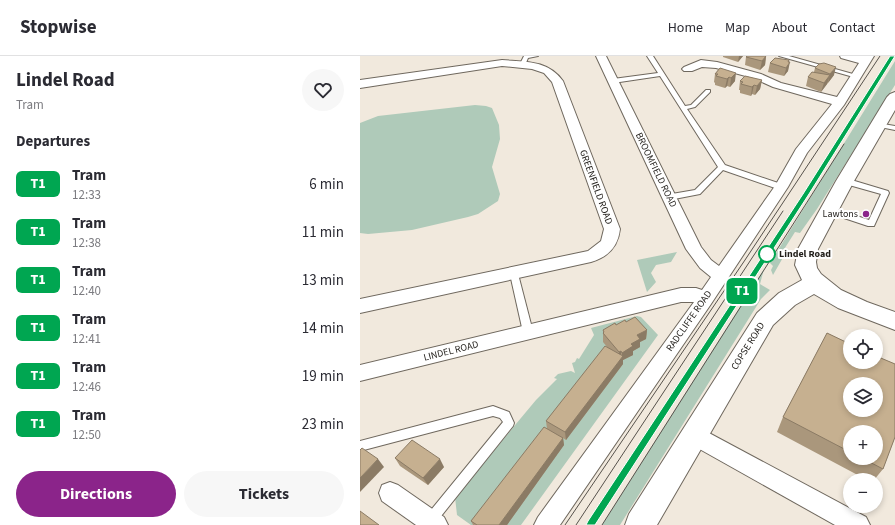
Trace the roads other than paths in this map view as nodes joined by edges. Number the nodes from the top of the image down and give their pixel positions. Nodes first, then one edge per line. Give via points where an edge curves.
1 (601, 56) edge
2 (650, 56) edge
3 (782, 56) edge
4 (845, 56) edge
5 (867, 59) edge
6 (529, 60) edge
7 (688, 69) dead end
8 (662, 74) junction
9 (857, 76) junction
10 (613, 81) junction
11 (360, 84) edge
12 (708, 91) dead end
13 (895, 97) edge
14 (840, 102) junction
15 (684, 108) junction
16 (886, 126) edge
17 (722, 167) junction
18 (845, 181) junction
19 (781, 187) junction
20 (885, 193) junction
21 (895, 193) edge
22 (669, 197) junction
23 (829, 210) junction
24 (514, 274) junction
25 (721, 274) junction
26 (815, 283) junction
27 (705, 299) junction
28 (360, 306) edge
29 (895, 321) edge
30 (528, 332) junction
31 (360, 373) edge
32 (694, 434) junction
33 (360, 446) edge
34 (390, 493) dead end
35 (430, 524) edge
36 (546, 525) edge
37 (640, 525) edge
38 (858, 525) edge

1 - 10 street, BROOMFIELD ROAD
2 - 8 lane
3 - 9 lane
4 - 5 street
5 - 9 street, RADCLIFFE ROAD
6 - 11 street, GREENFIELD ROAD
6 - 24 street, GREENFIELD ROAD via 534,66 548,71 557,81 610,224 611,235 606,248 591,256
7 - 14 street via 701,63 717,64 777,85
8 - 10 lane
8 - 15 lane
9 - 14 street, RADCLIFFE ROAD
10 - 22 street, BROOMFIELD ROAD
12 - 15 lane via 693,106
13 - 16 street
14 - 19 street, RADCLIFFE ROAD via 801,152
15 - 17 lane
16 - 18 street
17 - 19 lane
17 - 22 lane via 697,192
18 - 20 lane
18 - 23 street
19 - 25 street, RADCLIFFE ROAD
20 - 21 lane
20 - 23 lane via 871,224
22 - 25 street, BROOMFIELD ROAD via 703,263
23 - 26 street via 808,249 806,258 807,270
24 - 28 street, GREENFIELD ROAD
24 - 30 lane
25 - 27 street, RADCLIFFE ROAD
26 - 29 street via 861,309
26 - 32 street, COPSE ROAD via 786,299 764,319
27 - 30 street, LINDEL ROAD via 696,295 681,295
27 - 36 street, RADCLIFFE ROAD
30 - 31 street, LINDEL ROAD
32 - 37 street, COPSE ROAD
32 - 38 street
33 - 35 lane via 493,411 505,414 508,423
34 - 35 street

